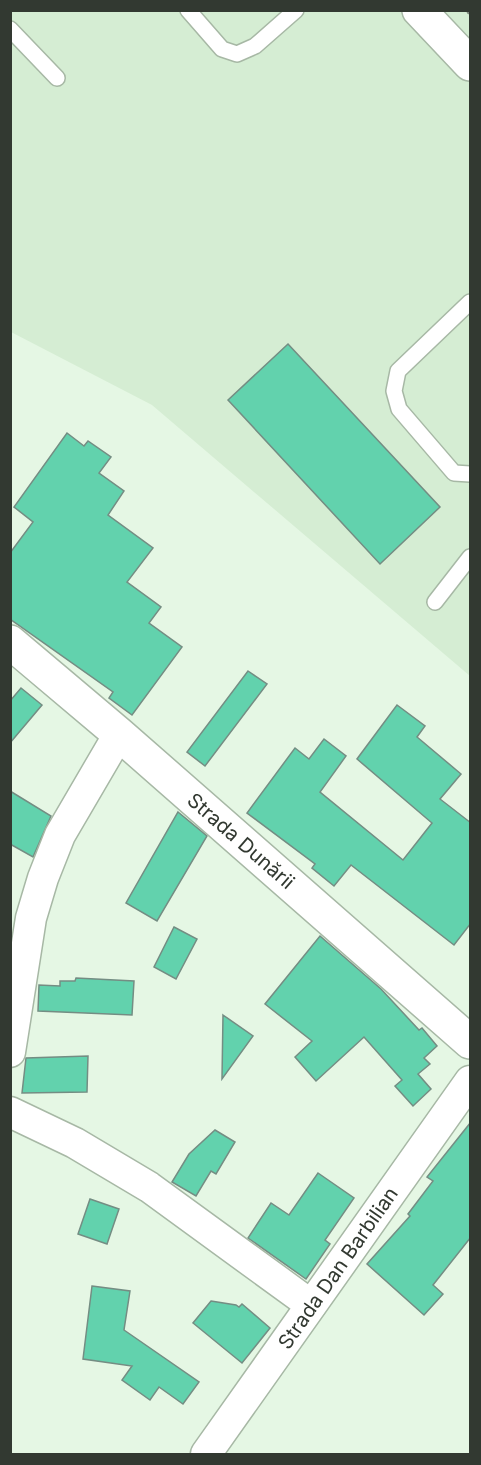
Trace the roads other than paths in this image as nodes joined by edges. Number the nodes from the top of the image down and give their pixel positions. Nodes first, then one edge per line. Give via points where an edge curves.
1 (188, 10) edge
2 (296, 10) edge
3 (419, 10) edge
4 (10, 29) edge
5 (471, 64) edge
6 (57, 78) dead end
7 (471, 302) edge
8 (471, 474) edge
9 (471, 557) edge
10 (435, 602) dead end
11 (10, 642) edge
12 (119, 734) junction
13 (471, 1042) edge
14 (11, 1044) edge
15 (471, 1081) edge
16 (10, 1112) edge
17 (311, 1305) junction
18 (206, 1455) edge

1 - 2 lane via 222,49 237,54 255,46
3 - 5 street
4 - 6 lane
7 - 8 lane via 398,371 394,391 399,409 454,473
9 - 10 lane
11 - 12 street, Strada Dunării
12 - 13 street, Strada Dunării
12 - 14 street via 60,835 44,878 31,918
15 - 17 street, Strada Dan Barbilian
16 - 17 street via 75,1143 149,1187
17 - 18 street, Strada Dan Barbilian

